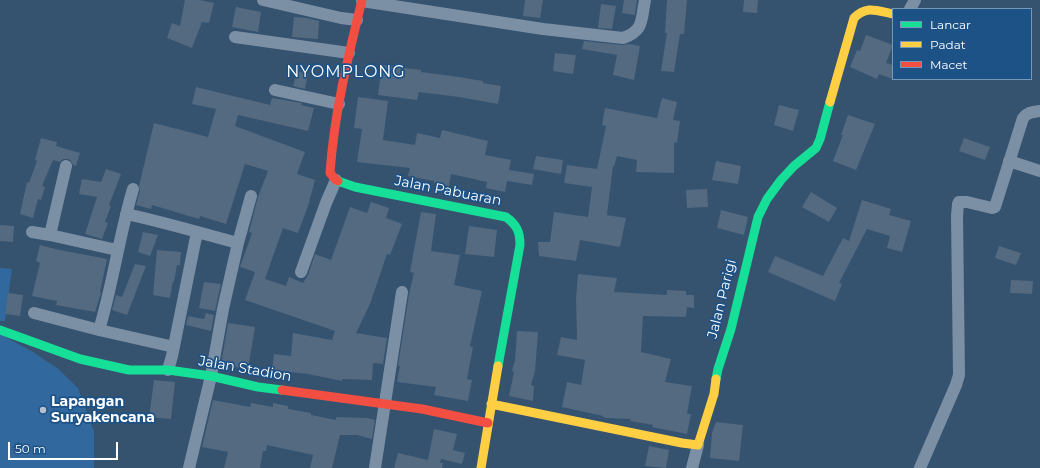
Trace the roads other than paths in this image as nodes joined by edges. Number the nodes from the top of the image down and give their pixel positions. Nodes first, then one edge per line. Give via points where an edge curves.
1 (263, 0) edge
2 (645, 0) edge
3 (362, 1) edge
4 (892, 14) edge
5 (356, 20) junction
6 (235, 37) dead end
7 (349, 53) junction
8 (275, 90) dead end
9 (340, 104) junction
10 (1040, 111) edge
11 (1009, 161) junction
12 (66, 166) dead end
13 (1040, 171) edge
14 (336, 180) junction
15 (133, 189) dead end
16 (251, 196) dead end
17 (126, 214) junction
18 (32, 232) dead end
19 (197, 232) junction
20 (50, 235) junction
21 (238, 243) junction
22 (117, 250) junction
23 (301, 272) dead end
24 (402, 292) dead end
25 (34, 313) dead end
26 (0, 330) edge
27 (99, 330) junction
28 (174, 347) junction
29 (168, 370) junction
30 (211, 376) junction
31 (385, 404) junction
32 (491, 404) junction
33 (488, 423) junction
34 (696, 445) junction
35 (189, 468) edge
36 (375, 468) edge
37 (481, 468) edge
38 (692, 468) edge
39 (920, 468) edge

1 - 5 street
2 - 3 street via 640,27 633,35 623,38
3 - 5 street
4 - 34 street, Jalan Parigi via 865,9 854,18 816,148 781,180 758,217 731,329 718,369 714,394
5 - 7 street
6 - 7 street
7 - 9 street
8 - 9 street
9 - 14 street via 330,163 330,173
10 - 11 street via 1030,112 1023,118
11 - 13 street
11 - 39 street via 994,208 967,202 958,204 959,375
12 - 20 street
14 - 23 street
14 - 32 street, Jalan Pabuaran via 355,187 506,217 515,222 520,234 520,245
15 - 17 street
16 - 21 street
17 - 19 street
17 - 22 street
18 - 20 street
19 - 21 street
19 - 28 street
20 - 22 street
21 - 30 street
22 - 27 street via 108,300
24 - 31 street
25 - 27 street
26 - 29 street, Jalan Stadion via 80,359 129,370
27 - 28 street
28 - 29 street
29 - 30 street, Jalan Stadion
30 - 31 street, Jalan Stadion via 258,387
30 - 35 street
31 - 33 street, Jalan Stadion
31 - 36 street
32 - 33 street, Jalan Pabuaran
32 - 34 street
33 - 37 street, Jalan Pabuaran
34 - 38 street

